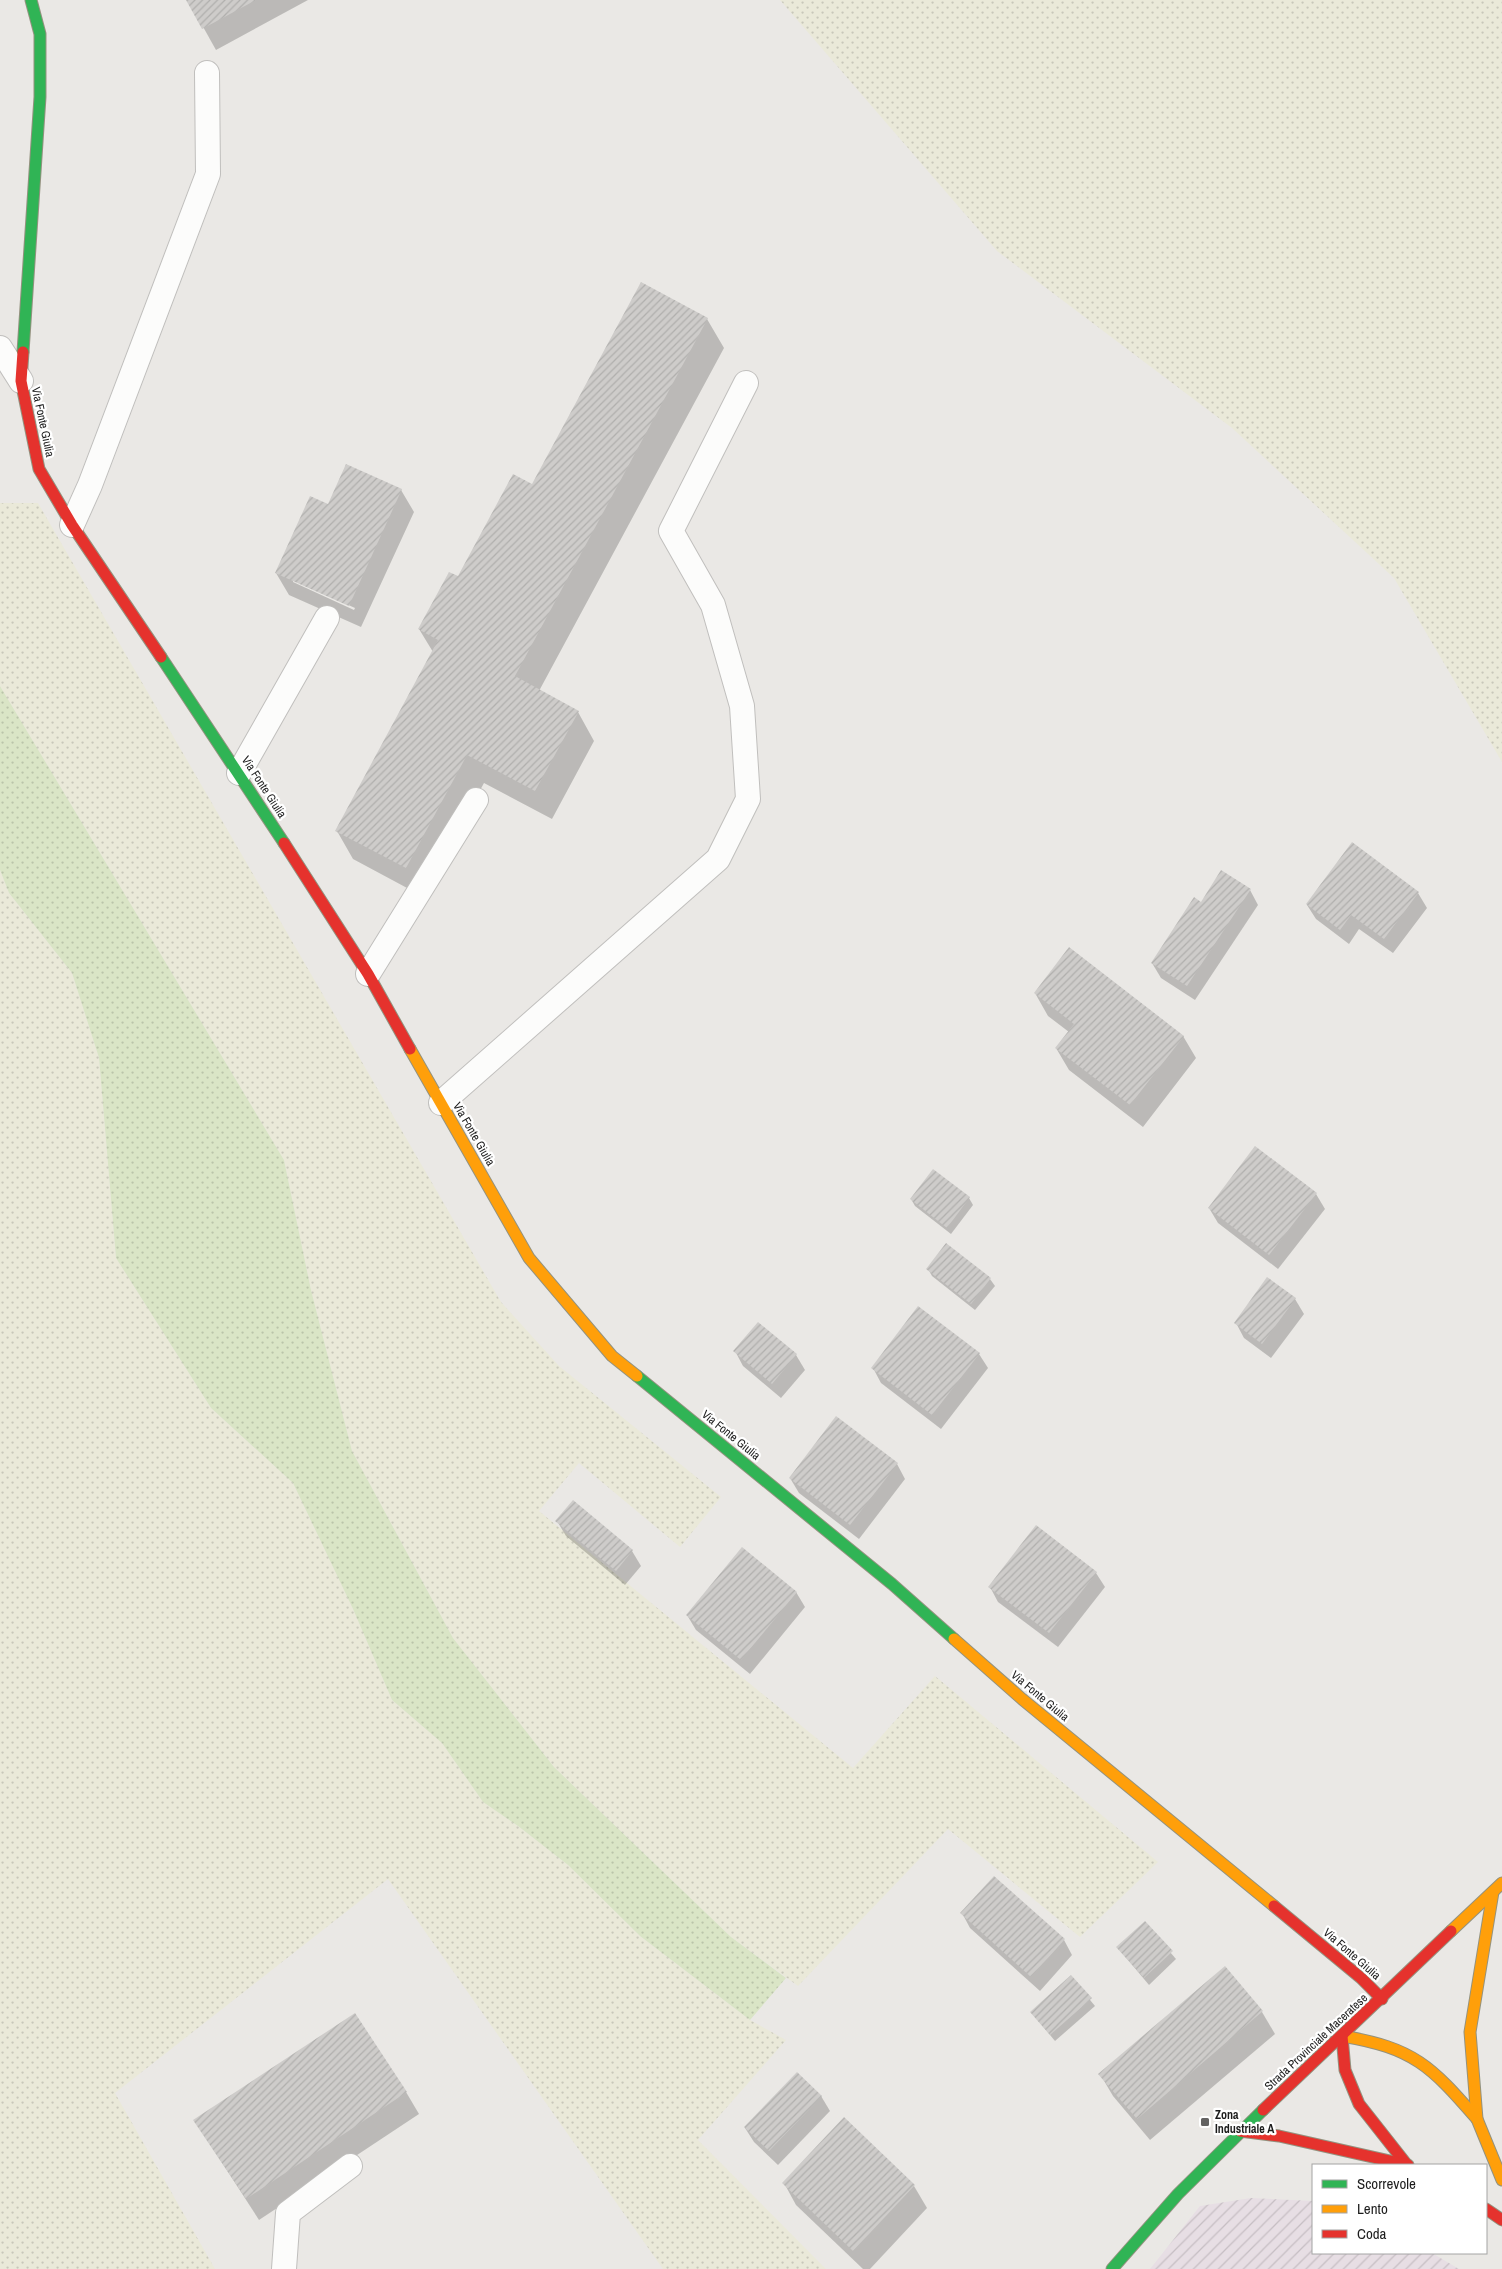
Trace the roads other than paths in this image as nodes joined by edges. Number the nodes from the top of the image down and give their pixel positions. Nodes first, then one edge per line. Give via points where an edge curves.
1 (31, 0) edge
2 (207, 73) dead end
3 (0, 348) edge
4 (21, 381) junction
5 (746, 383) dead end
6 (72, 525) junction
7 (327, 618) dead end
8 (239, 774) junction
9 (476, 800) dead end
10 (368, 974) junction
11 (441, 1103) junction
12 (1502, 1883) edge
13 (1493, 1892) junction
14 (1382, 1999) junction
15 (1342, 2036) junction
16 (1477, 2119) junction
17 (1240, 2131) junction
18 (1404, 2164) edge
19 (1407, 2164) edge
20 (350, 2166) dead end
21 (1502, 2180) edge
22 (1487, 2210) edge
23 (1502, 2220) edge
24 (284, 2269) edge
25 (1112, 2269) edge

1 - 4 street, Via Fonte Giulia via 40,34 40,97
2 - 6 lane via 208,174
3 - 4 lane
4 - 6 street, Via Fonte Giulia via 39,469
5 - 11 lane via 671,531 713,605 742,706 748,799 718,859
6 - 8 street, Via Fonte Giulia
7 - 8 lane
8 - 10 street, Via Fonte Giulia
9 - 10 lane
10 - 11 street, Via Fonte Giulia
11 - 14 street, Via Fonte Giulia via 529,1258 612,1356 892,1584 1022,1699 1361,1978
12 - 13 street, Strada Provinciale Maceratese
13 - 14 street, Strada Provinciale Maceratese
13 - 16 street via 1470,2032
14 - 15 street, Strada Provinciale Maceratese
15 - 16 street via 1374,2041 1408,2054 1437,2074
15 - 17 street, Strada Provinciale Maceratese
15 - 19 street via 1345,2070 1359,2104
16 - 21 street
17 - 18 street via 1279,2136
17 - 25 street, Strada Provinciale Maceratese via 1178,2194
20 - 24 lane via 288,2213
22 - 23 street

